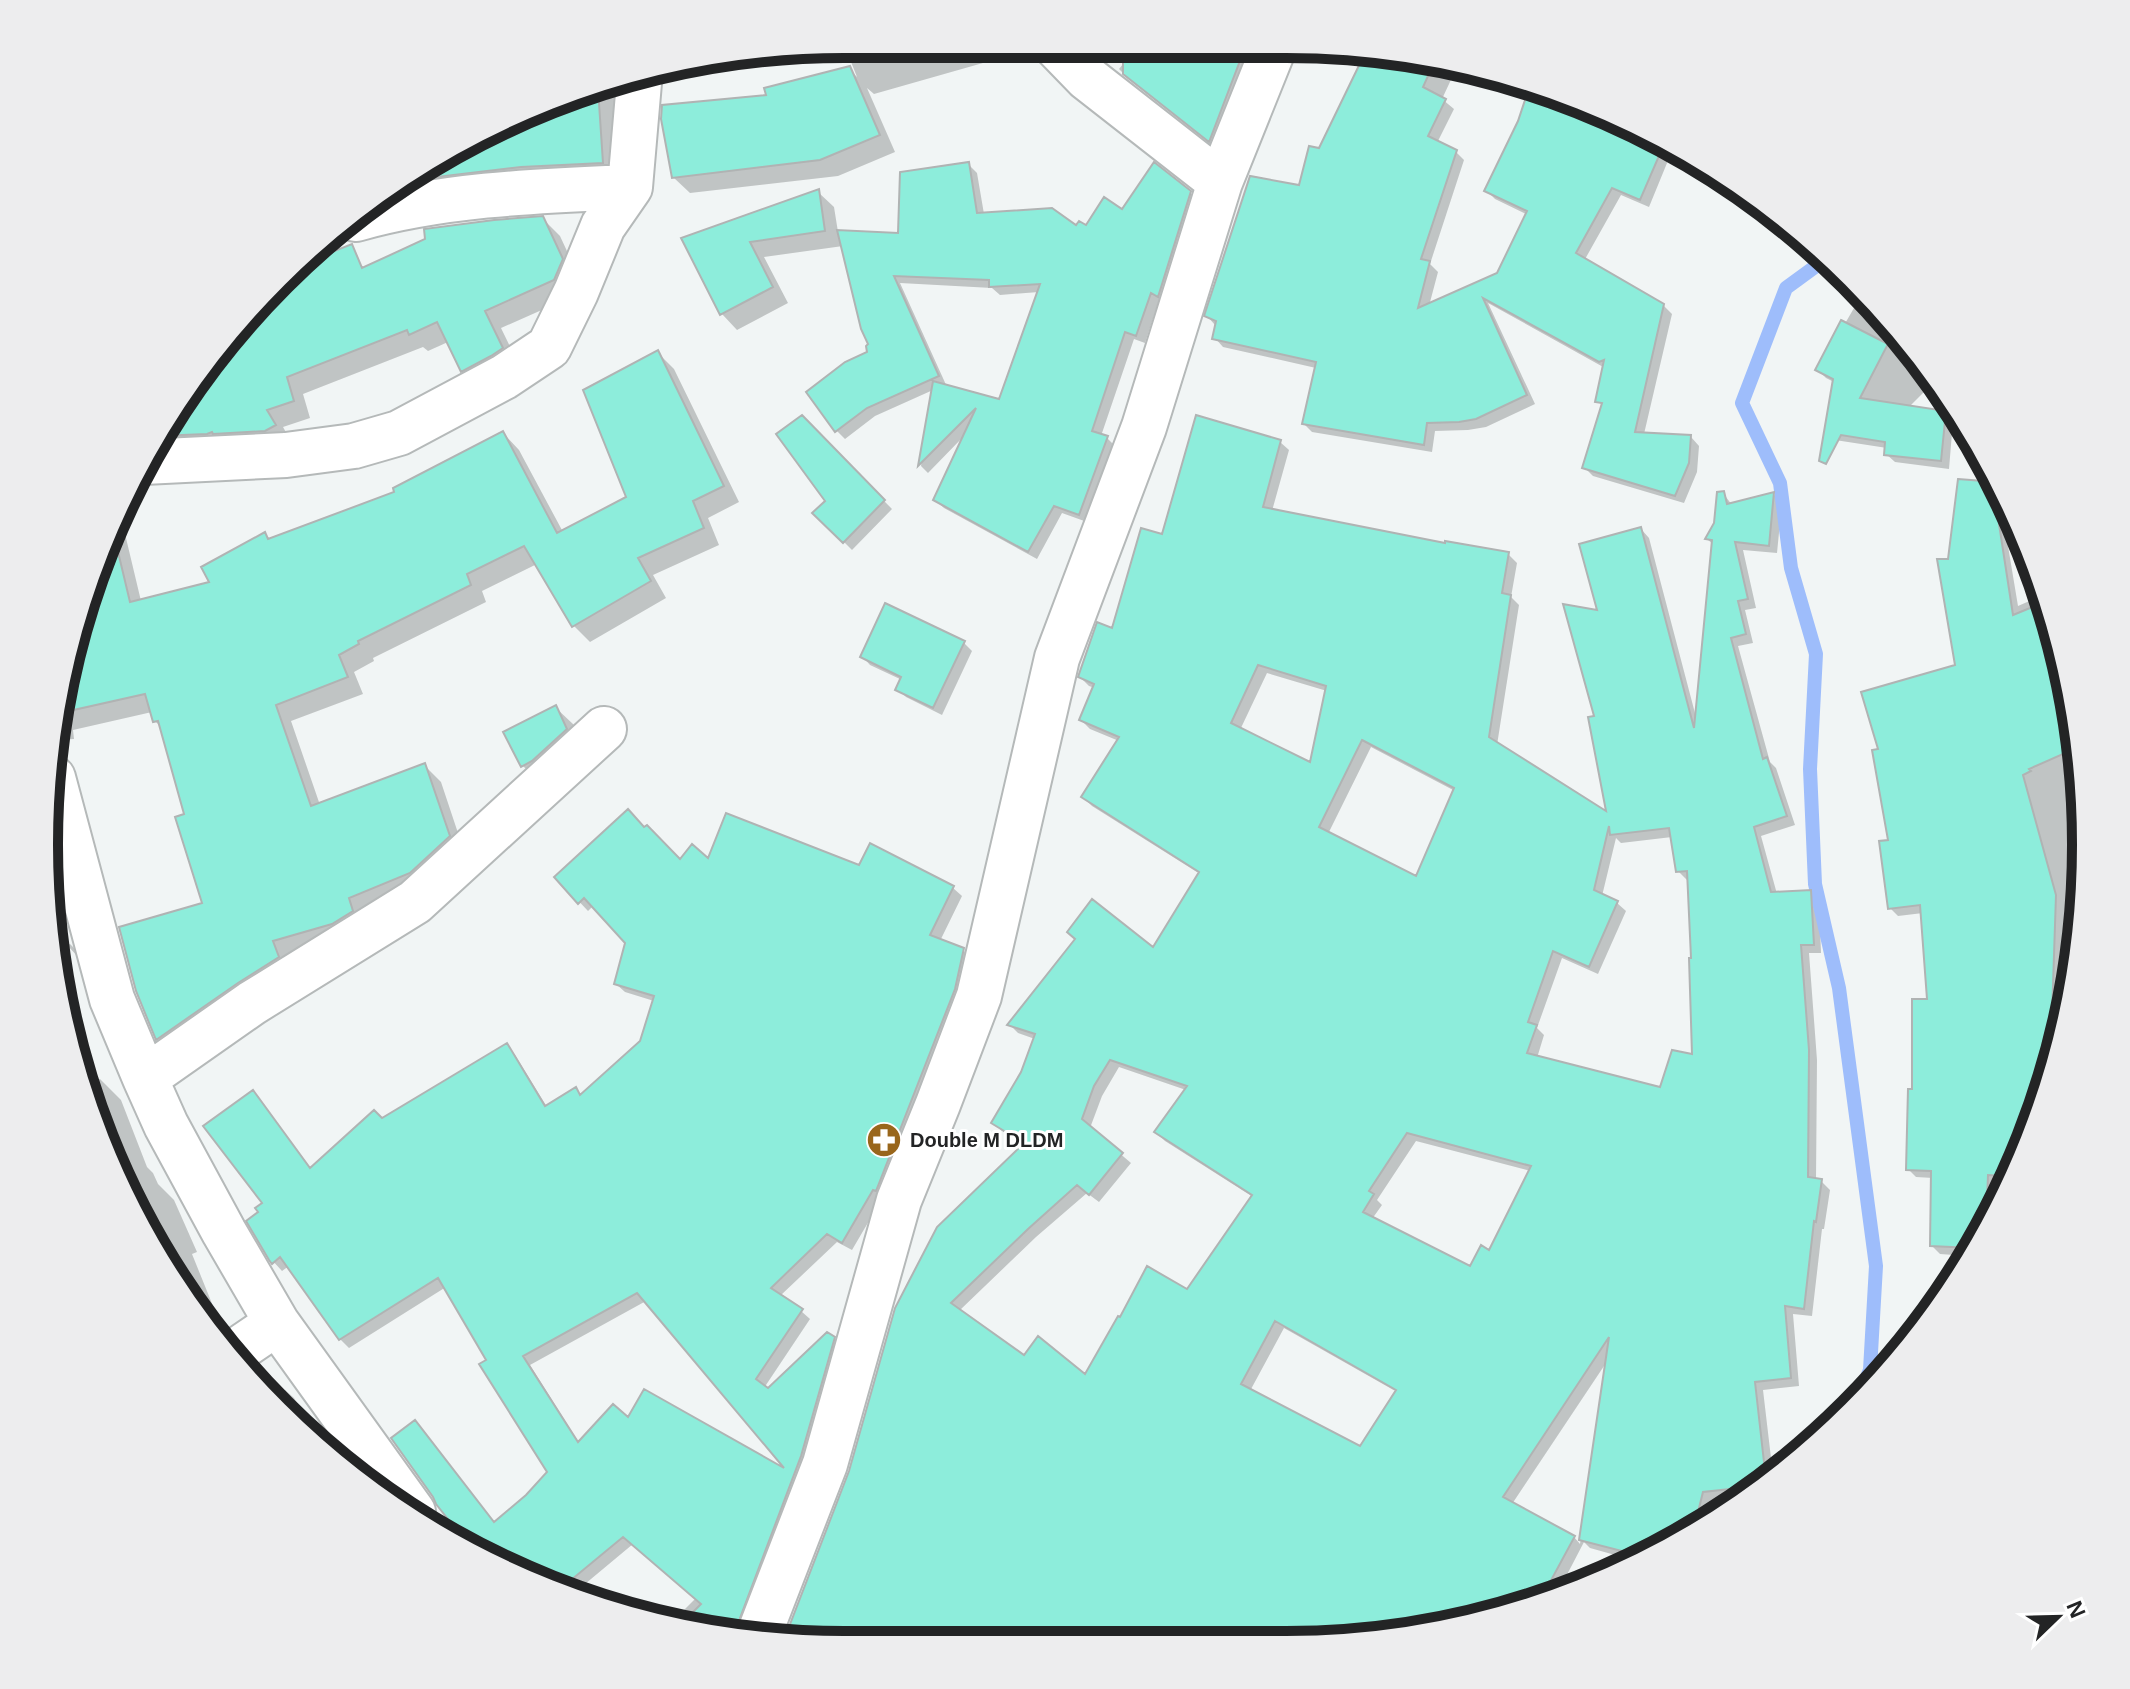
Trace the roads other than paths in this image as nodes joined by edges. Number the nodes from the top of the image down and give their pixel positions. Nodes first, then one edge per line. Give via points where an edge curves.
1 (1068, 58) edge
2 (1270, 58) edge
3 (639, 86) edge
4 (1220, 182) junction
5 (630, 187) junction
6 (383, 209) edge
7 (158, 461) edge
8 (604, 729) dead end
9 (60, 803) edge
10 (145, 1078) junction
11 (277, 1323) junction
12 (241, 1348) edge
13 (398, 1491) edge
14 (762, 1626) edge

1 - 4 street
2 - 4 street
3 - 5 street
4 - 14 street via 1144,427 1057,658 979,996 899,1200 825,1464
5 - 6 street via 510,192
5 - 7 street via 603,226 549,347 504,377 399,433 354,446
8 - 10 street via 415,902 252,1003
9 - 10 street via 112,999
10 - 11 street
11 - 12 street
11 - 13 street

